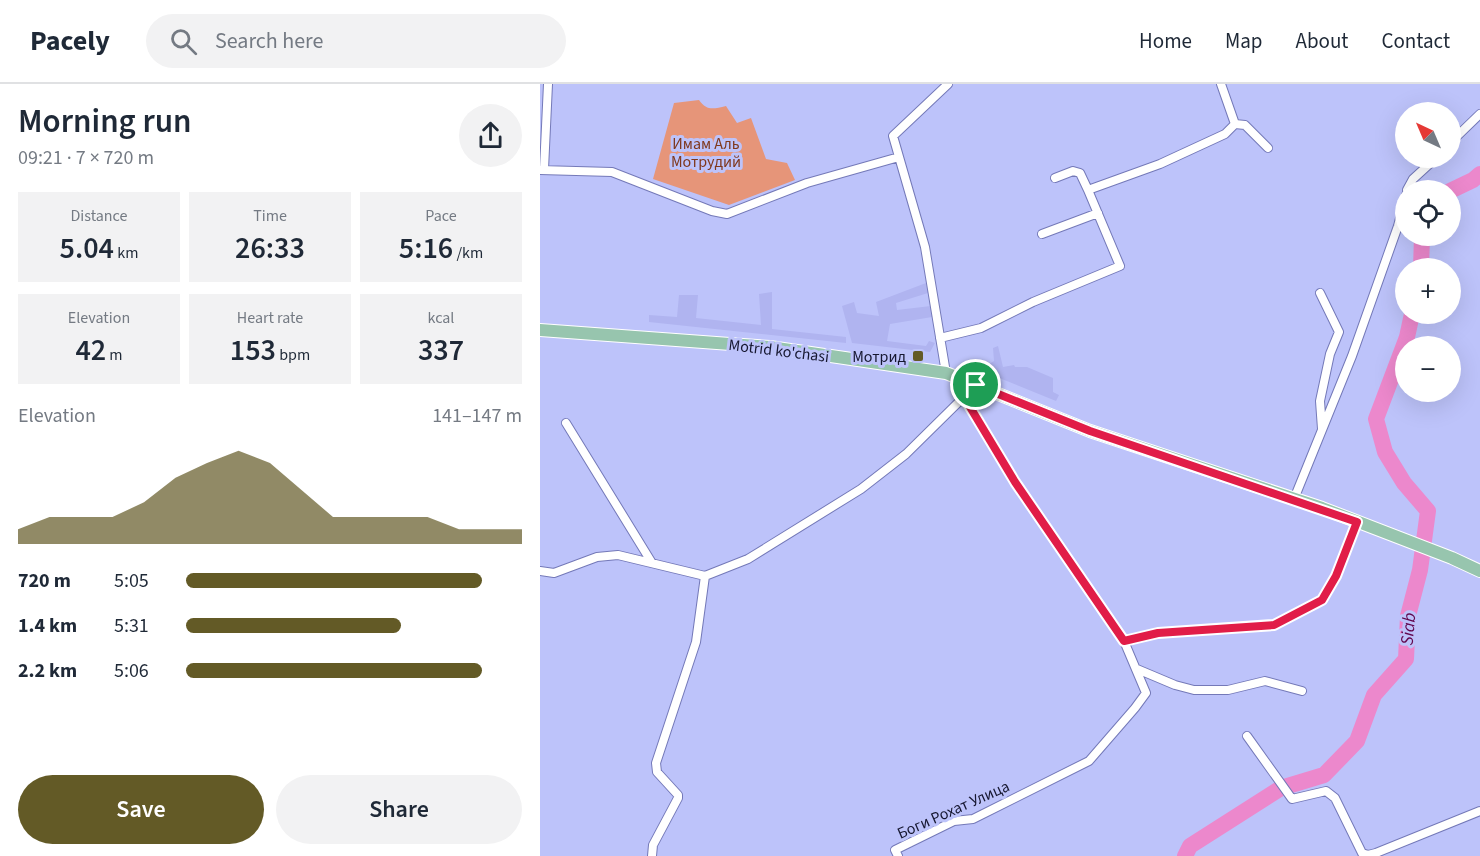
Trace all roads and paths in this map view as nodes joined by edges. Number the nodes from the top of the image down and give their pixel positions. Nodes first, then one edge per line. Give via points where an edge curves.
1 (548, 84) edge
2 (948, 84) edge
3 (1221, 84) edge
4 (1480, 114) edge
5 (543, 118) edge
6 (1235, 124) junction
7 (1461, 132) edge
8 (1268, 148) dead end
9 (899, 157) junction
10 (1425, 168) edge
11 (542, 170) edge
12 (1054, 178) dead end
13 (1412, 180) edge
14 (1088, 189) junction
15 (1098, 213) junction
16 (1042, 234) dead end
17 (1395, 234) edge
18 (1320, 293) dead end
19 (540, 330) edge
20 (940, 338) junction
21 (946, 373) junction
22 (976, 385) junction
23 (964, 397) junction
24 (566, 423) dead end
25 (1322, 431) junction
26 (1294, 499) junction
27 (1357, 522) junction
28 (652, 563) junction
29 (540, 571) edge
30 (1480, 571) edge
31 (705, 576) junction
32 (1124, 641) junction
33 (1137, 669) junction
34 (1302, 691) dead end
35 (1247, 736) dead end
36 (1480, 811) edge
37 (652, 856) edge
38 (898, 856) edge

1 - 5 street
2 - 9 street via 893,136
3 - 6 street
4 - 7 street
5 - 11 street
6 - 8 street via 1245,125
6 - 14 street via 1225,134 1160,164
9 - 11 street via 807,183 727,214 612,172
9 - 20 street via 925,247
10 - 13 street
12 - 14 street via 1073,171 1080,173
14 - 15 street
15 - 16 street
15 - 20 street via 1120,266 981,328
17 - 25 street
18 - 25 street via 1339,332 1320,401
19 - 21 main road, Motrid ko'chasi via 770,347
20 - 21 street
21 - 22 main road, Motrid ko'chasi
22 - 23 street
22 - 26 main road, Motrid ko'chasi via 1090,431
23 - 31 street via 906,454 861,489 748,559
23 - 32 street, Боги Рохат Улица via 1015,482
24 - 28 street
25 - 26 street
26 - 27 main road, Motrid ko'chasi
27 - 30 main road, Motrid ko'chasi
27 - 32 street via 1322,600 1274,625 1158,633
28 - 29 street via 618,555 597,557 554,573
28 - 31 street
31 - 37 street via 696,642 656,763 657,772 678,798 653,845
32 - 33 street, Боги Рохат Улица
33 - 34 street via 1194,690 1228,690 1265,681
33 - 38 street, Боги Рохат Улица via 1146,693 1089,760 973,819 954,821 895,850
35 - 36 street via 1289,796 1326,791 1335,798 1362,853 1368,855

